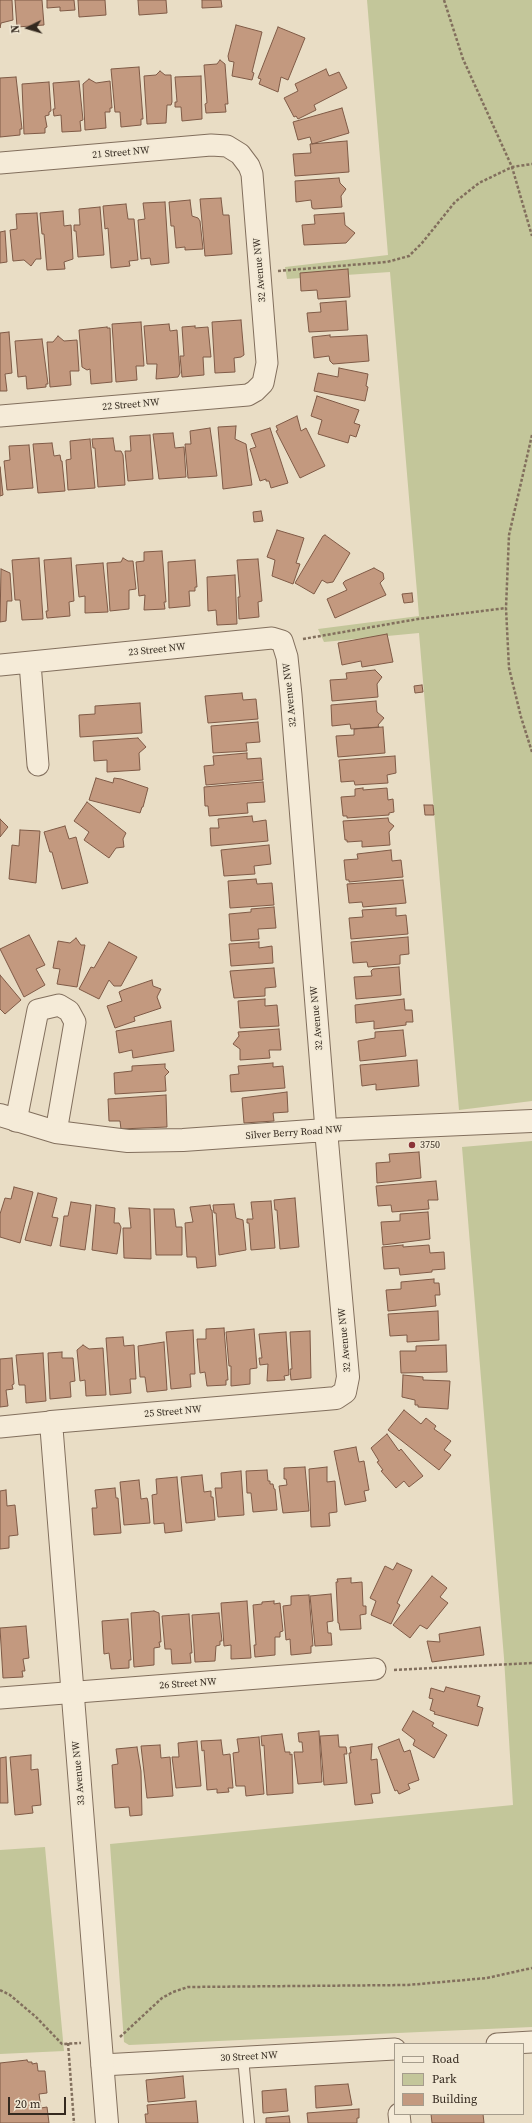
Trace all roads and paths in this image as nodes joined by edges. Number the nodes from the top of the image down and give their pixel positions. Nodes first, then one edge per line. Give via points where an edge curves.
1 (444, 0) edge
2 (240, 154) joint
3 (0, 163) edge
4 (532, 164) edge
5 (512, 167) junction
6 (532, 236) edge
7 (260, 272) junction
8 (259, 388) joint
9 (0, 416) edge
10 (532, 435) edge
11 (506, 608) junction
12 (283, 643) junction
13 (30, 663) junction
14 (0, 665) edge
15 (532, 752) edge
16 (38, 765) dead end
17 (8, 1118) edge
18 (532, 1121) edge
19 (326, 1130) junction
20 (56, 1132) junction
21 (345, 1392) joint
22 (51, 1422) junction
23 (0, 1427) edge
24 (532, 1663) edge
25 (375, 1669) joint
26 (72, 1693) junction
27 (0, 1698) edge
28 (532, 1968) edge
29 (0, 1990) edge
30 (118, 2038) dead end
31 (532, 2042) edge
32 (68, 2043) junction
33 (81, 2043) dead end
34 (514, 2043) edge
35 (394, 2054) edge
36 (243, 2057) junction
37 (102, 2065) junction
38 (74, 2123) edge
39 (107, 2123) edge
40 (249, 2123) edge

1 - 5 path via 463,59
2 - 3 street, 21 Street NW via 227,146 211,145
2 - 7 street, 32 Avenue NW via 250,166 252,174
4 - 5 path
5 - 6 path
5 - 7 path via 479,183 455,202 409,256 387,262
7 - 8 street, 32 Avenue NW via 267,364 266,375
8 - 9 street, 22 Street NW via 248,395
10 - 11 path via 509,535
11 - 12 path via 418,619
11 - 15 path via 509,668
12 - 13 street, 23 Street NW via 272,638
12 - 19 street, 32 Avenue NW via 291,695
13 - 14 street, 23 Street NW
13 - 16 street
17 - 20 street, Silver Berry Road NW
17 - 20 street, Silver Berry Road NW via 38,1010 59,1005 69,1011 75,1022
18 - 19 street, Silver Berry Road NW
19 - 20 street, Silver Berry Road NW via 183,1140 128,1141
19 - 21 street, 32 Avenue NW via 348,1377
21 - 22 street, 25 Street NW via 336,1398
22 - 23 street, 25 Street NW
22 - 26 street, 33 Avenue NW
24 - 25 path
25 - 26 street, 26 Street NW
26 - 27 street, 26 Street NW
26 - 37 street, 33 Avenue NW
28 - 30 path via 488,1978 408,1985 188,1987 162,1998
29 - 32 path via 36,2017 62,2044
31 - 34 street
32 - 33 path
32 - 38 path
35 - 36 street, 30 Street NW
36 - 37 street, 30 Street NW
36 - 40 lane
37 - 39 street, 33 Avenue NW

